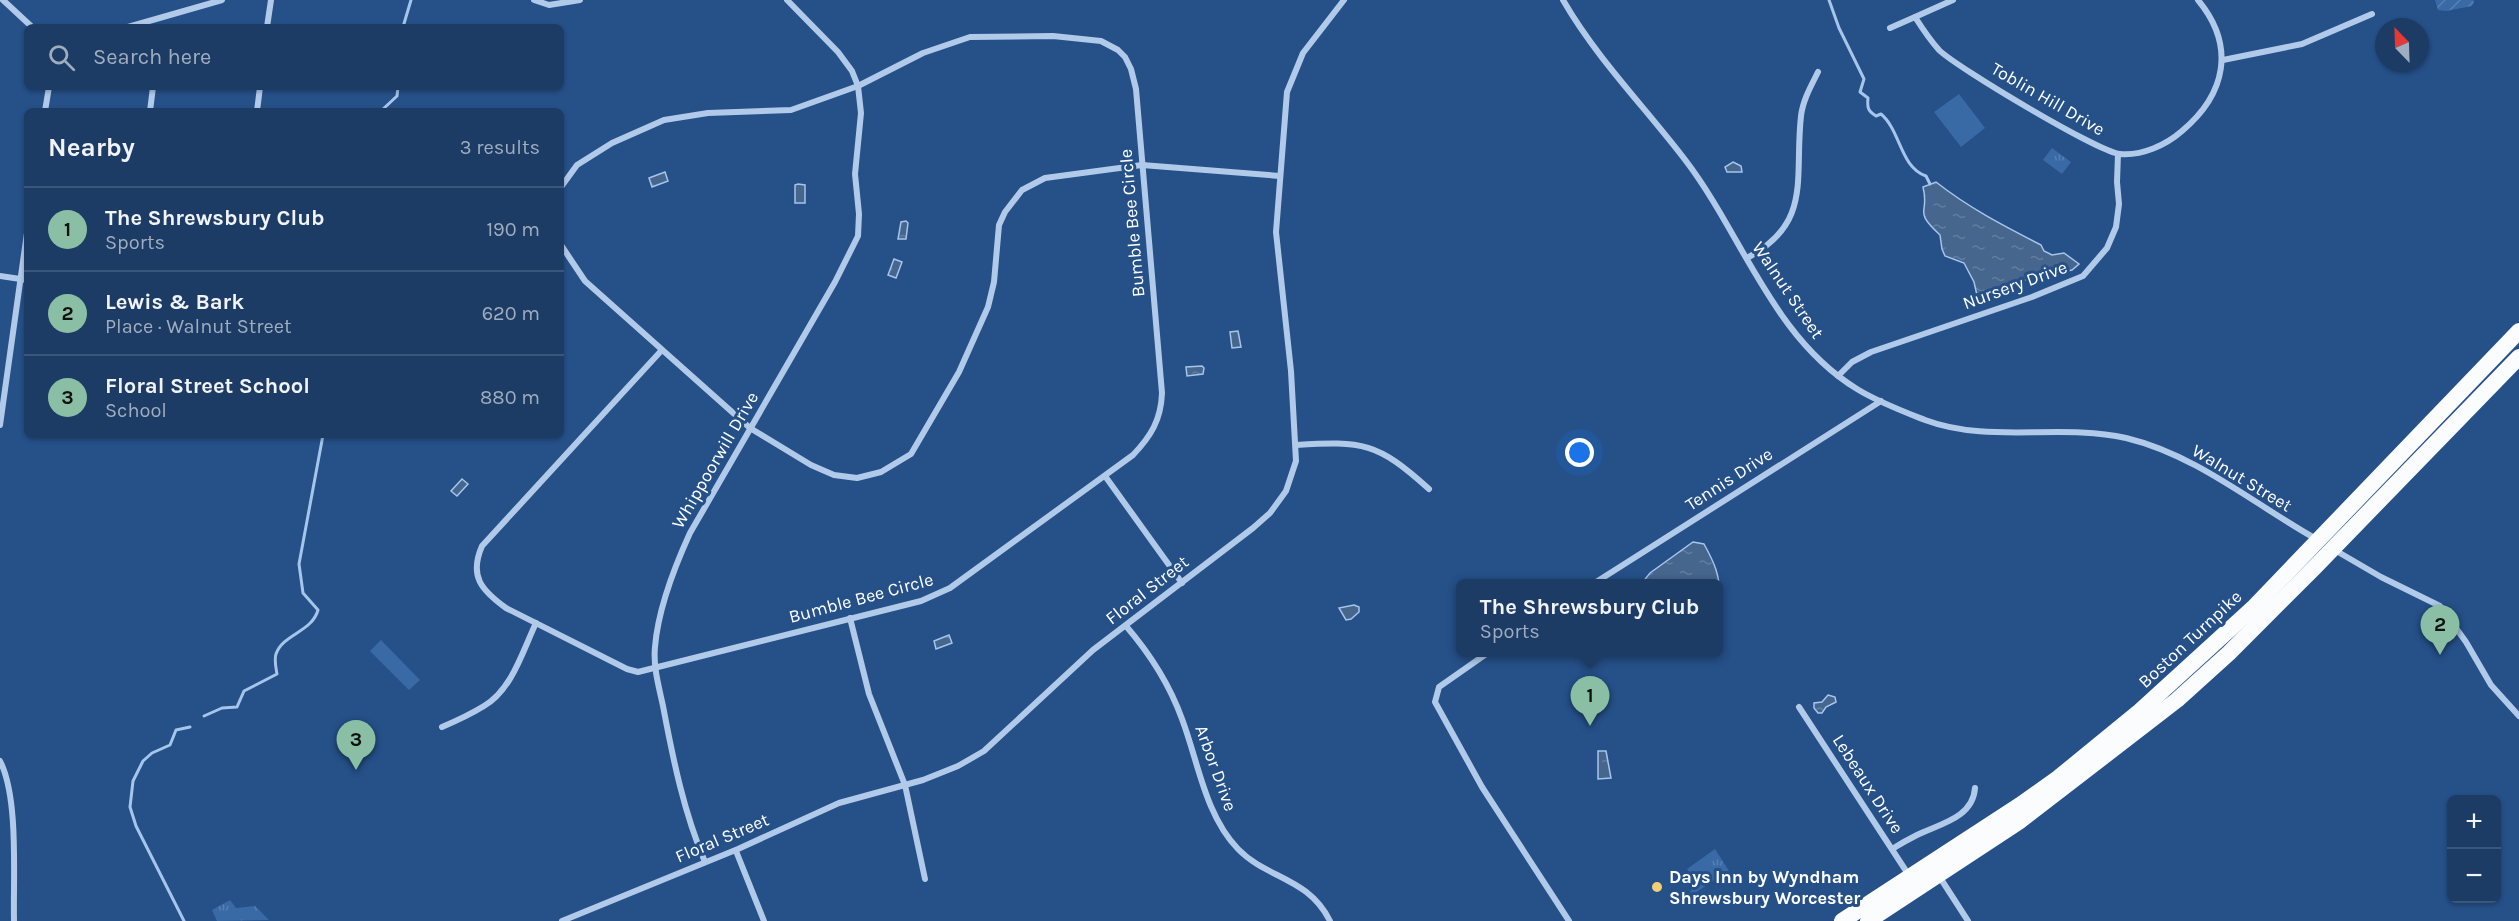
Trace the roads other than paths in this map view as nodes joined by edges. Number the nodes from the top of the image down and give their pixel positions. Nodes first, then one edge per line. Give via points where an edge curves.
1 (3, 0) edge
2 (222, 0) edge
3 (271, 0) edge
4 (534, 0) edge
5 (580, 0) edge
6 (787, 0) edge
7 (1344, 0) edge
8 (1563, 0) edge
9 (1953, 0) edge
10 (2198, 0) edge
11 (2372, 14) dead end
12 (161, 17) junction
13 (1915, 17) junction
14 (29, 24) edge
15 (138, 24) edge
16 (160, 24) edge
17 (267, 24) edge
18 (1890, 28) dead end
19 (2223, 60) junction
20 (1818, 72) dead end
21 (858, 86) junction
22 (48, 90) edge
23 (153, 90) edge
24 (260, 90) edge
25 (46, 108) edge
26 (150, 108) edge
27 (257, 108) edge
28 (2118, 154) junction
29 (1142, 165) junction
30 (1280, 176) junction
31 (564, 183) edge
32 (564, 250) edge
33 (1747, 258) junction
34 (0, 276) edge
35 (23, 279) edge
36 (2519, 331) edge
37 (661, 351) junction
38 (2519, 357) edge
39 (1838, 376) junction
40 (1881, 402) junction
41 (0, 425) edge
42 (750, 428) junction
43 (1296, 445) junction
44 (1106, 476) junction
45 (1429, 489) dead end
46 (2318, 540) junction
47 (2333, 549) junction
48 (1601, 579) edge
49 (1182, 583) junction
50 (850, 618) junction
51 (536, 623) junction
52 (1126, 626) junction
53 (1482, 657) edge
54 (656, 669) junction
55 (1799, 707) dead end
56 (2519, 716) edge
57 (442, 728) dead end
58 (0, 761) edge
59 (905, 785) junction
60 (1975, 788) dead end
61 (1892, 849) junction
62 (735, 851) junction
63 (705, 862) junction
64 (1939, 875) junction
65 (1911, 877) junction
66 (925, 879) dead end
67 (14, 921) edge
68 (562, 921) edge
69 (764, 921) edge
70 (1330, 921) edge
71 (1569, 921) edge
72 (1842, 921) edge
73 (1868, 921) edge
74 (1968, 921) edge

1 - 14 street
2 - 12 street
3 - 17 street
4 - 5 street via 549,5
6 - 21 street via 838,52
7 - 30 street, Floral Street via 1303,53 1289,83
8 - 33 street, Walnut Street via 1608,66 1688,163
9 - 13 street
10 - 19 street, Toblin Hill Drive via 2213,21
11 - 19 street via 2302,44
12 - 15 street
12 - 16 street
13 - 18 street
13 - 28 street, Toblin Hill Drive via 1940,51 1960,65 2086,141
19 - 28 street, Toblin Hill Drive via 2219,83 2198,118 2157,147 2136,154
20 - 33 street via 1801,113 1796,198 1789,219 1778,238
21 - 29 street, Bumble Bee Circle via 923,52 970,37 1053,36 1101,41 1118,50 1131,69
21 - 31 street, Bumble Bee Circle via 791,110 708,113 664,120 612,143 577,165
21 - 42 street, Whippoorwill Drive via 858,236
22 - 25 street
23 - 26 street
24 - 27 street
28 - 39 street, Nursery Drive via 2116,227 2107,248 2083,276 1871,352 1852,362
29 - 30 street
29 - 42 street via 1045,178 1022,190 999,225 994,282 983,320 959,372 908,457 881,472 848,478 811,465
29 - 44 street, Bumble Bee Circle via 1161,412 1144,444
30 - 43 street, Floral Street via 1276,232
32 - 37 street via 585,281
33 - 39 street, Walnut Street via 1799,339
34 - 35 street
35 - 41 street
36 - 46 highway, Boston Turnpike
37 - 42 street
37 - 51 street, Bumble Bee Circle via 482,546 475,564 483,588 506,608
38 - 47 highway, Boston Turnpike
39 - 40 street, Walnut Street
40 - 46 street, Walnut Street via 1928,421 1963,429 2090,432 2151,446 2196,465
40 - 48 street, Tennis Drive
42 - 54 street, Whippoorwill Drive via 677,561 657,634
43 - 45 street via 1344,442 1368,447 1394,460
43 - 49 street, Floral Street via 1295,471 1270,513
44 - 49 street
44 - 50 street, Bumble Bee Circle via 950,588 921,601
46 - 65 highway, Boston Turnpike via 2229,631 2100,745 2020,805
47 - 56 street via 2440,606 2491,685
47 - 64 highway, Boston Turnpike via 2176,700 2046,803
49 - 52 street, Floral Street
50 - 54 street, Bumble Bee Circle
50 - 59 street via 869,694
51 - 54 street, Bumble Bee Circle via 627,669
51 - 57 street via 498,695 486,706
52 - 59 street, Floral Street via 984,751 958,766
52 - 70 street, Arbor Drive via 1166,679 1225,834 1246,857 1306,891
53 - 71 street via 1439,687 1435,702 1482,787
54 - 63 street, Whippoorwill Drive via 687,814
55 - 61 street, Lebeaux Drive
58 - 67 street via 11,796
59 - 62 street, Floral Street via 839,803
59 - 66 street
60 - 61 street via 1963,811
61 - 65 street, Lebeaux Drive
62 - 63 street, Floral Street
62 - 69 street
63 - 68 street, Floral Street
64 - 73 highway, Boston Turnpike
64 - 74 street
65 - 72 highway, Boston Turnpike

